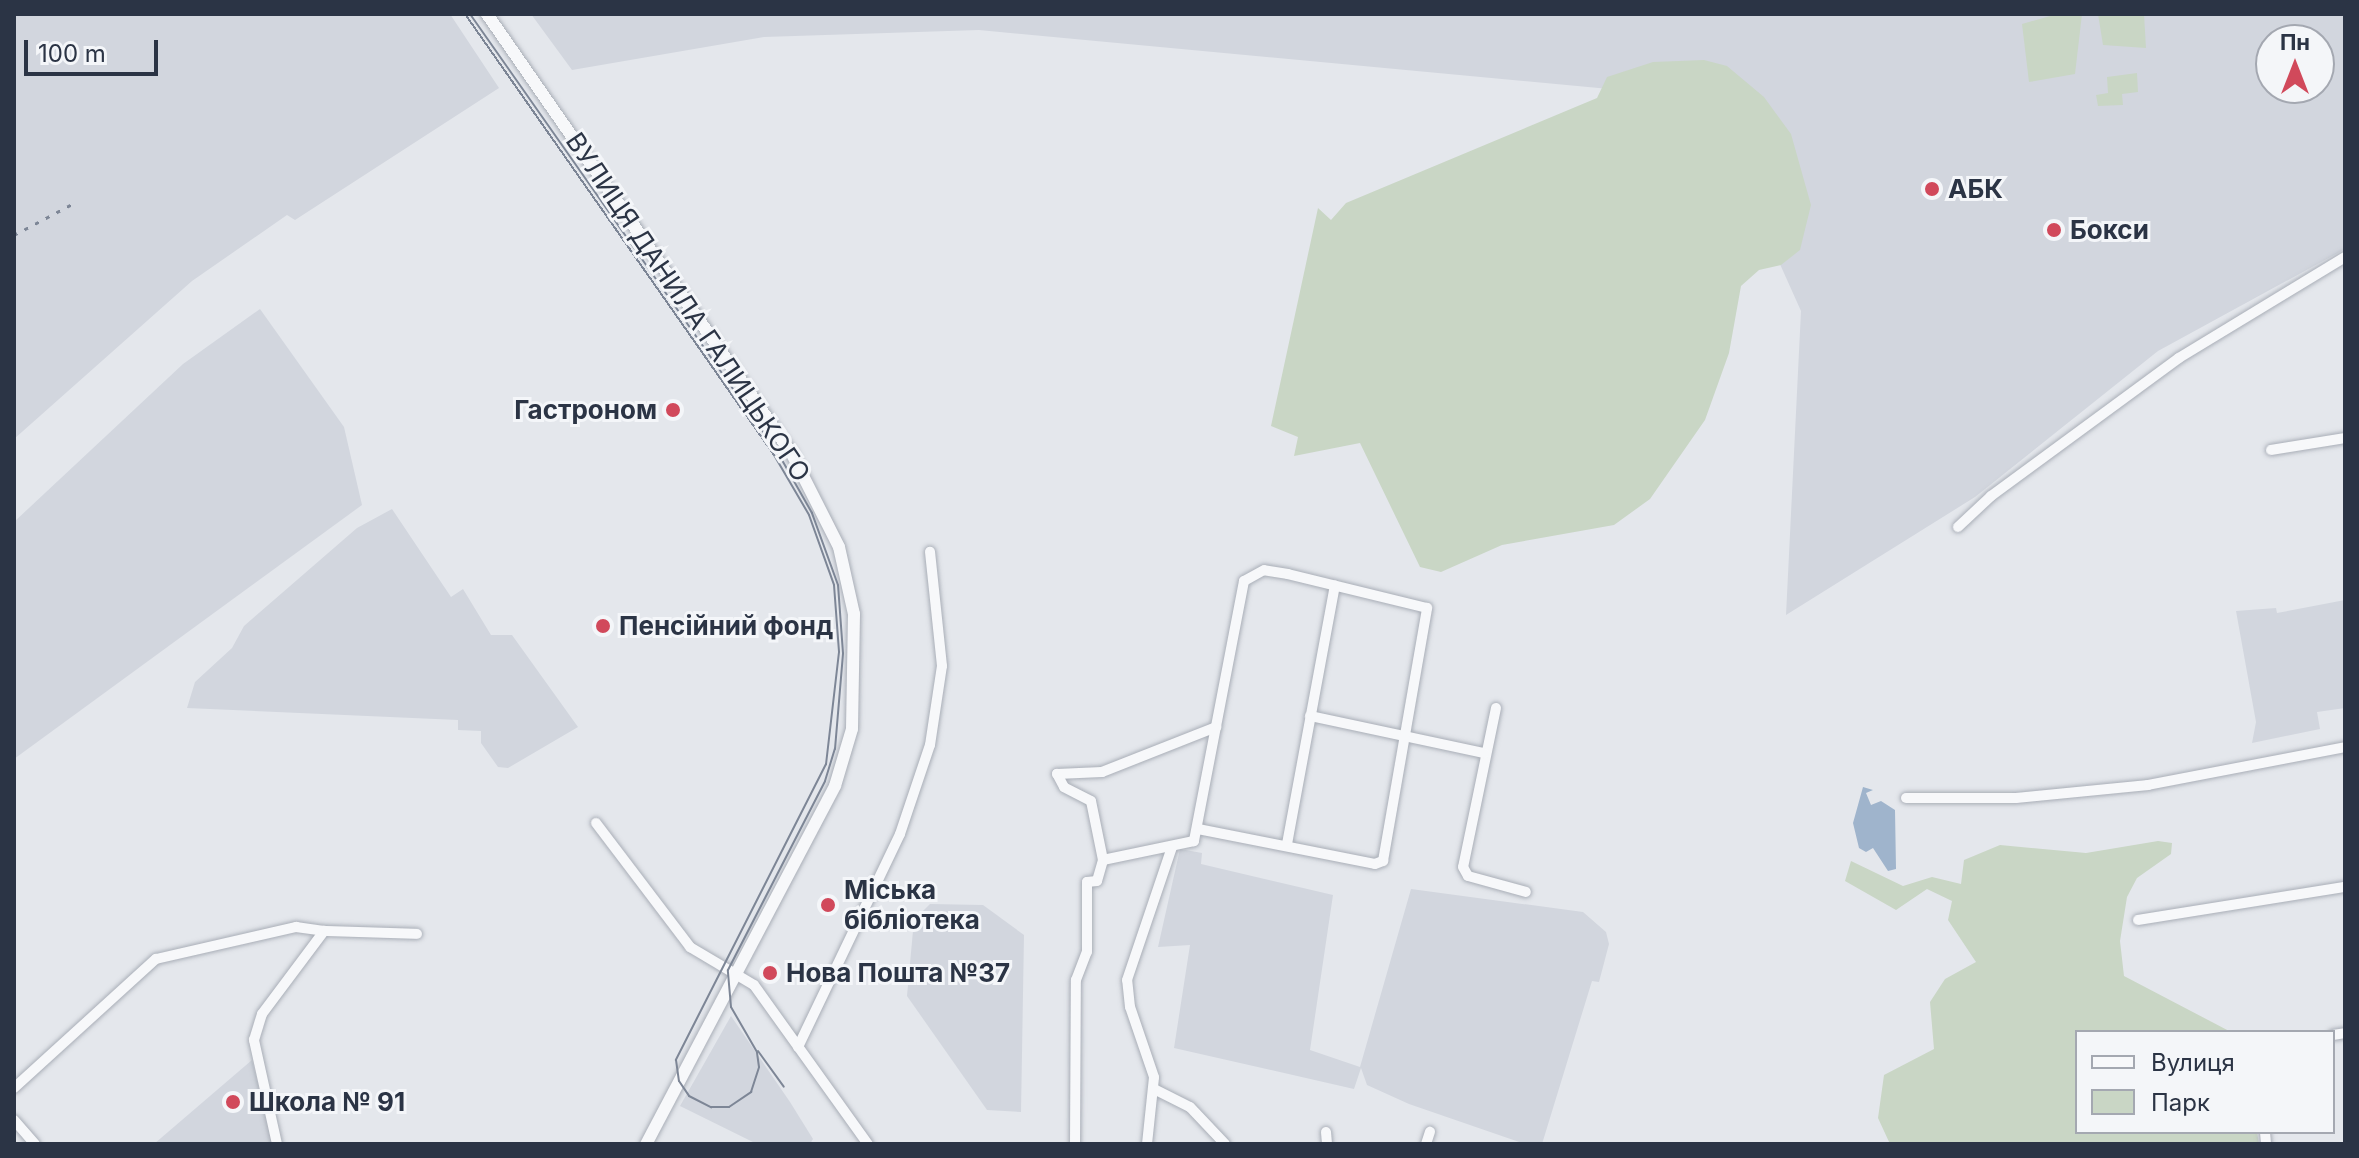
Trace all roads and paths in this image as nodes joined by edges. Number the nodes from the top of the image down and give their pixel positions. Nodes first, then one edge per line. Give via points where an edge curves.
1 (487, 14) edge
2 (2345, 257) edge
3 (2345, 438) edge
4 (2271, 450) dead end
5 (1958, 527) dead end
6 (930, 552) dead end
7 (1335, 585) junction
8 (1496, 708) dead end
9 (1310, 716) junction
10 (1216, 727) junction
11 (1403, 736) junction
12 (2345, 747) edge
13 (1484, 753) junction
14 (1906, 798) dead end
15 (596, 823) dead end
16 (1198, 829) junction
17 (1287, 844) junction
18 (1172, 847) junction
19 (1103, 860) junction
20 (2345, 887) edge
21 (1526, 892) dead end
22 (2138, 920) dead end
23 (324, 931) junction
24 (417, 934) dead end
25 (736, 975) junction
26 (798, 1047) junction
27 (14, 1088) edge
28 (1154, 1089) junction
29 (14, 1120) edge
30 (1326, 1132) dead end
31 (1430, 1132) dead end
32 (35, 1144) edge
33 (277, 1144) edge
34 (646, 1144) edge
35 (868, 1144) edge
36 (1075, 1144) edge
37 (1147, 1144) edge
38 (1225, 1144) edge
39 (1327, 1144) edge
40 (1426, 1144) edge

1 - 25 street, ВУЛИЦЯ ДАНИЛА ГАЛИЦЬКОГО via 792,454 826,516 849,581 854,654 847,754 824,810
2 - 5 street via 2179,358 1991,496
3 - 4 street
6 - 26 street via 942,666 930,745 908,817
7 - 9 street
7 - 10 street via 1264,570 1244,581
7 - 11 street via 1427,608
8 - 13 street
9 - 11 street
9 - 17 street
10 - 16 street
10 - 19 street via 1102,772 1057,774 1064,787 1091,801
11 - 13 street
11 - 17 street via 1383,861 1375,864
12 - 14 street via 2148,785 2016,798
13 - 21 street via 1464,859 1468,876
15 - 25 street via 690,947
16 - 17 street
16 - 18 street via 1194,841
18 - 19 street
18 - 28 street via 1127,980
19 - 36 street via 1097,881 1087,882 1087,952 1076,980
20 - 22 street
23 - 24 street
23 - 27 street via 296,927 156,959
23 - 33 street via 262,1014 254,1040
25 - 26 street via 754,985
25 - 34 street, ВУЛИЦЯ ДАНИЛА ГАЛИЦЬКОГО
26 - 35 street
28 - 37 street
28 - 38 street via 1190,1107
29 - 32 street
30 - 39 street
31 - 40 street

